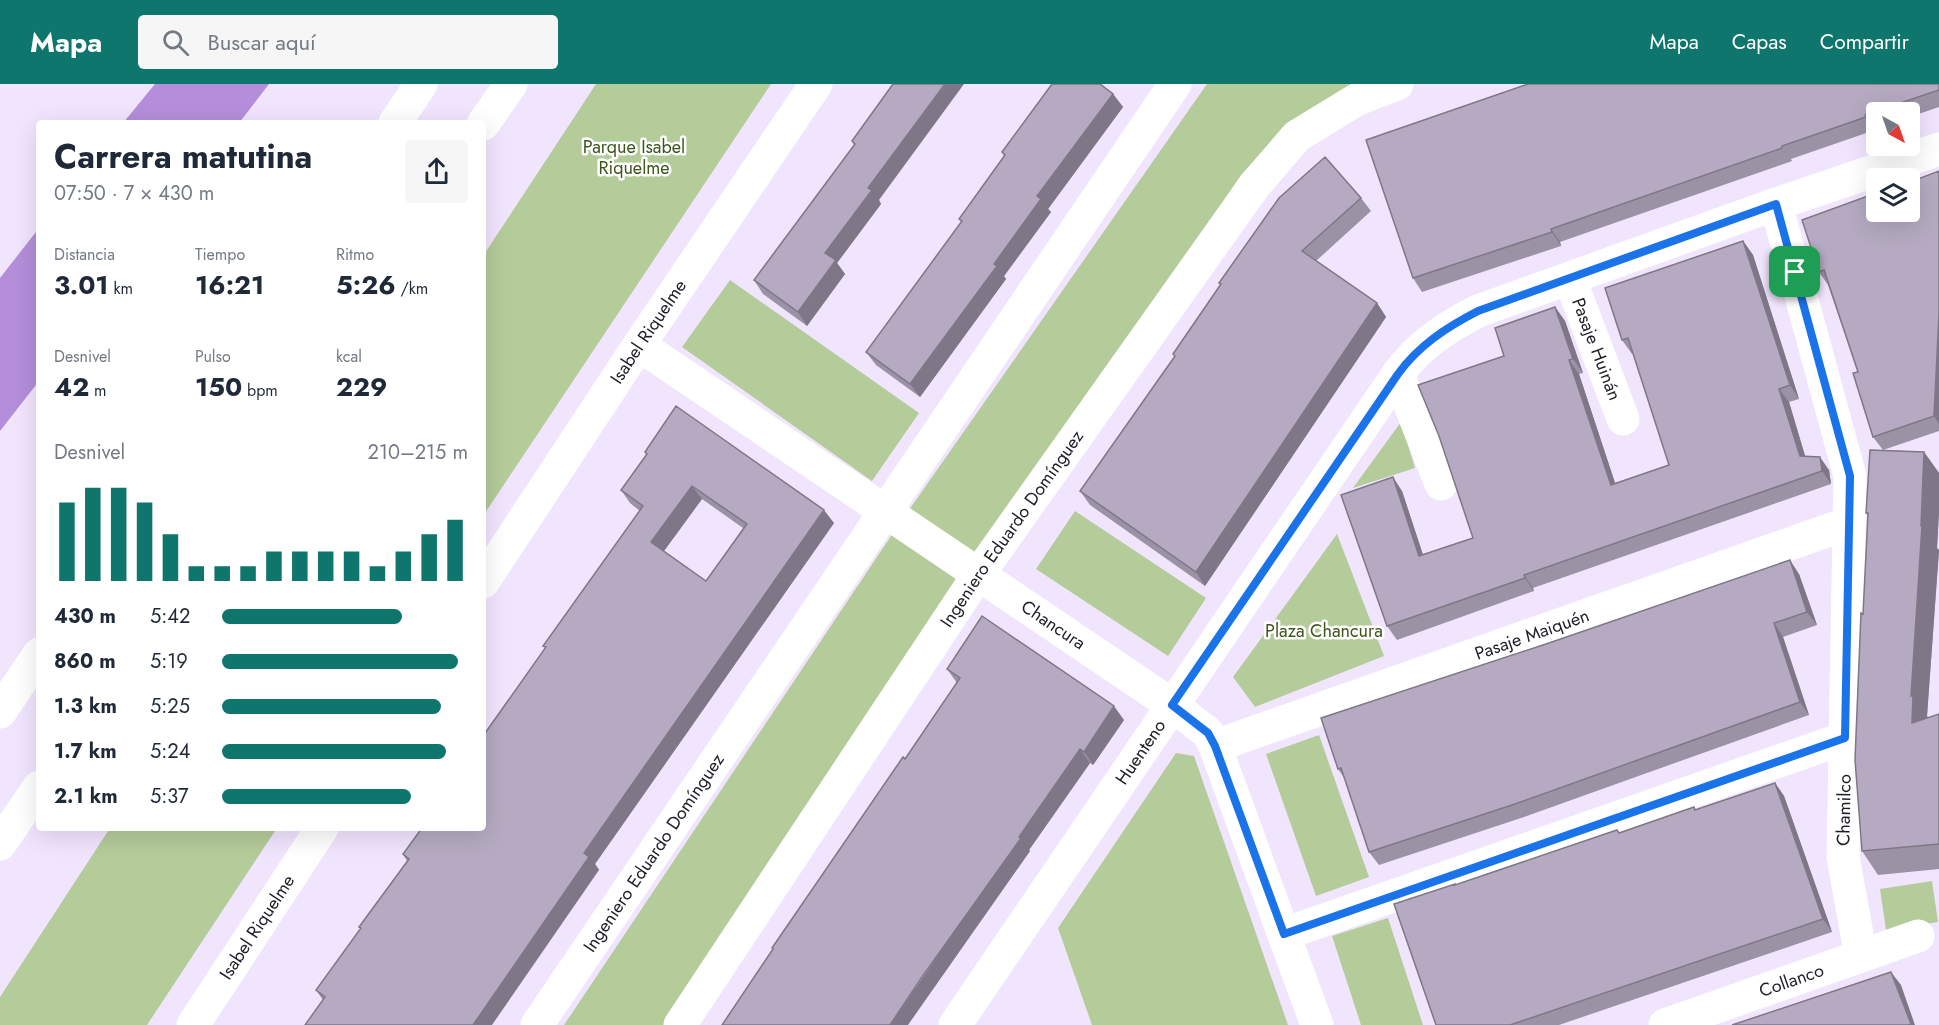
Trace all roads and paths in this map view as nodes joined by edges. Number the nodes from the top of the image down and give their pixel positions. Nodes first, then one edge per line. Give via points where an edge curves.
1 (421, 84) edge
2 (511, 84) edge
3 (816, 84) edge
4 (1175, 84) edge
5 (1396, 84) edge
6 (397, 120) edge
7 (486, 120) edge
8 (1939, 149) edge
9 (1776, 204) junction
10 (1570, 279) junction
11 (639, 345) junction
12 (1398, 374) junction
13 (1623, 419) dead end
14 (1441, 483) dead end
15 (885, 512) junction
16 (1849, 524) junction
17 (978, 575) junction
18 (486, 577) edge
19 (36, 658) edge
20 (1172, 705) junction
21 (0, 712) edge
22 (1845, 738) junction
23 (1215, 746) junction
24 (36, 790) edge
25 (320, 831) edge
26 (0, 844) edge
27 (1284, 934) junction
28 (1918, 936) dead end
29 (1861, 956) junction
30 (193, 1025) edge
31 (537, 1025) edge
32 (680, 1025) edge
33 (955, 1025) edge
34 (1317, 1025) edge
35 (1665, 1025) edge

1 - 6 main road
2 - 7 main road
3 - 11 main road, Isabel Riquelme
4 - 15 main road, Ingeniero Eduardo Domínguez
5 - 17 main road, Ingeniero Eduardo Domínguez via 1356,100 1297,136 1254,186
8 - 9 main road, Huenteno
9 - 10 main road, Huenteno
9 - 16 main road, Chamilco via 1850,476
10 - 12 main road, Huenteno via 1455,323 1417,351
10 - 13 main road, Pasaje Huinán
11 - 15 main road, Chancura
11 - 18 main road, Isabel Riquelme
12 - 14 main road
12 - 20 main road, Huenteno
15 - 17 main road, Chancura
15 - 31 main road, Ingeniero Eduardo Domínguez
16 - 22 main road, Chamilco
16 - 23 main road, Pasaje Maiquén
17 - 20 main road, Chancura
17 - 32 main road, Ingeniero Eduardo Domínguez
19 - 21 main road
20 - 23 main road, Chancura via 1208,733
20 - 33 main road, Huenteno
22 - 27 main road
22 - 29 main road, Chamilco via 1843,857
23 - 27 main road, Chancura
24 - 26 main road
25 - 30 main road, Isabel Riquelme
27 - 34 main road, Chancura
28 - 29 main road, Collanco
29 - 35 main road, Collanco

